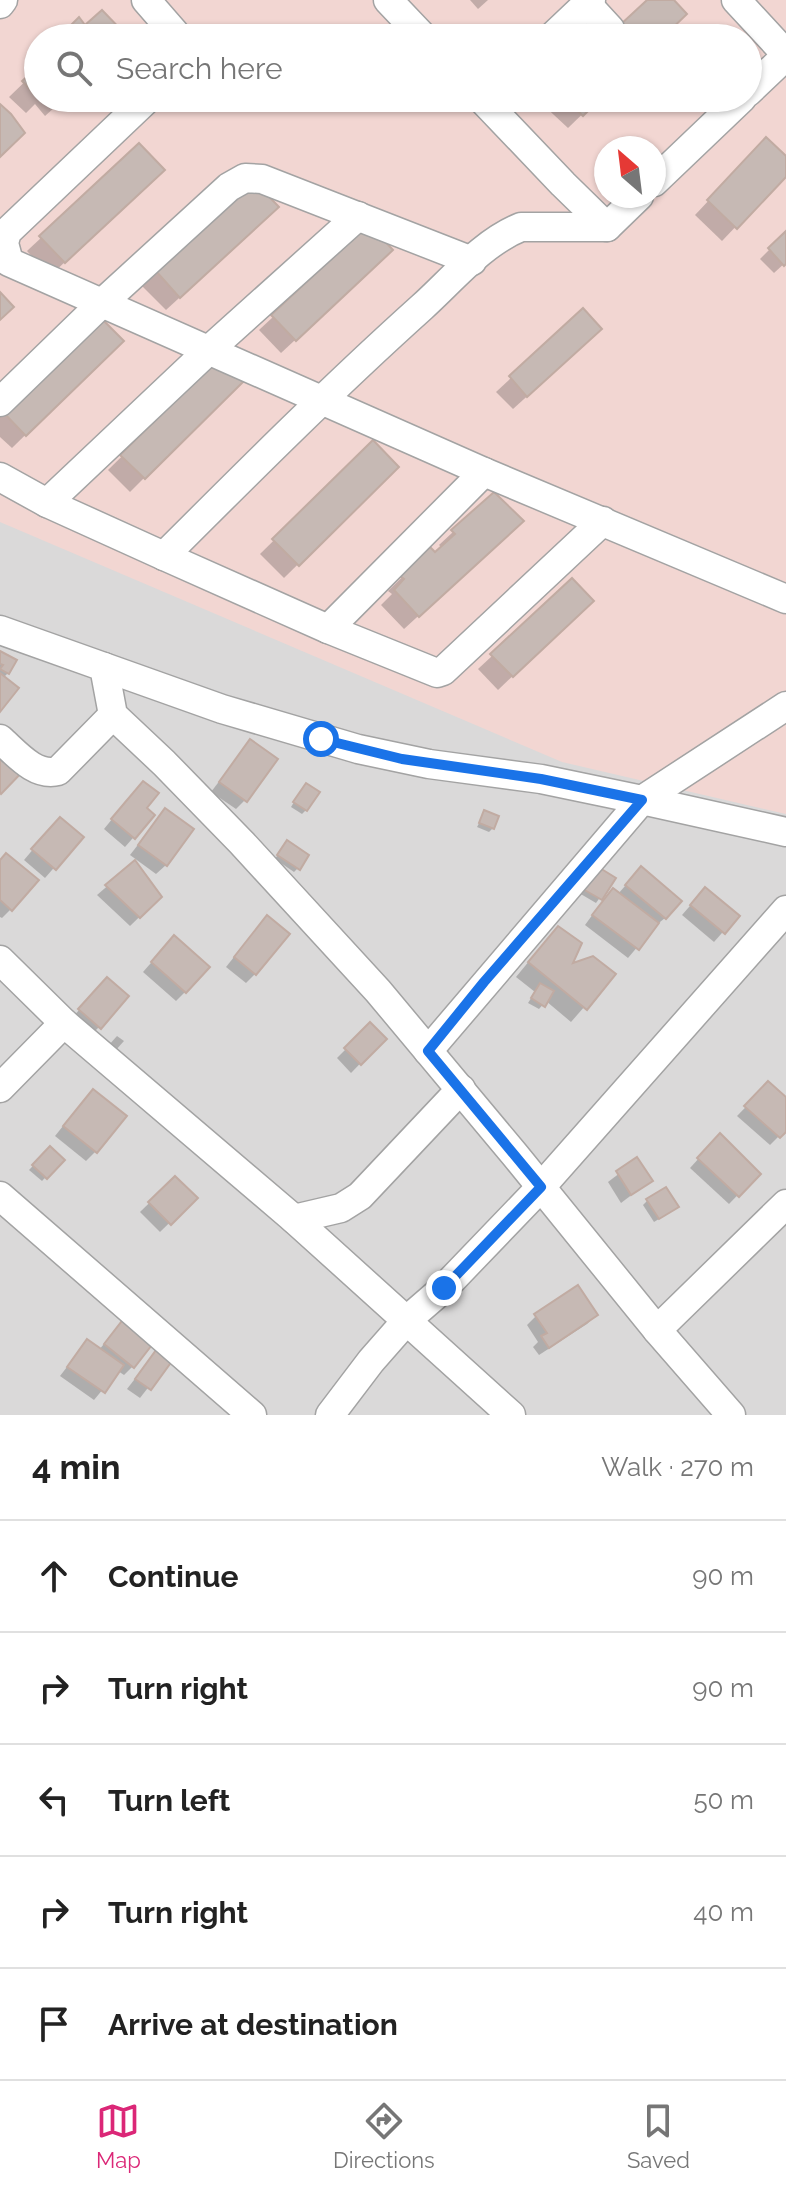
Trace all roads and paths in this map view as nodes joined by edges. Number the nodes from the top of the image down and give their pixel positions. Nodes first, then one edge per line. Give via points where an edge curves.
1 (146, 0) edge
2 (388, 0) edge
3 (736, 0) edge
4 (589, 2) edge
5 (167, 24) edge
6 (411, 24) edge
7 (568, 24) edge
8 (606, 24) edge
9 (758, 24) edge
10 (762, 29) edge
11 (786, 55) edge
12 (762, 78) edge
13 (133, 112) edge
14 (496, 112) edge
15 (727, 112) edge
16 (666, 171) edge
17 (627, 208) edge
18 (358, 216) junction
19 (607, 227) junction
20 (472, 261) junction
21 (101, 304) junction
22 (210, 349) junction
23 (321, 399) junction
24 (0, 402) edge
25 (484, 472) junction
26 (0, 477) edge
27 (47, 503) junction
28 (603, 521) junction
29 (164, 556) junction
30 (786, 599) edge
31 (328, 629) junction
32 (0, 630) edge
33 (104, 667) junction
34 (786, 706) edge
35 (113, 715) junction
36 (0, 739) edge
37 (642, 800) junction
38 (786, 832) edge
39 (786, 910) edge
40 (0, 960) edge
41 (64, 1023) junction
42 (428, 1051) junction
43 (0, 1088) edge
44 (461, 1089) junction
45 (541, 1187) junction
46 (0, 1196) edge
47 (786, 1204) edge
48 (294, 1219) junction
49 (407, 1320) junction
50 (657, 1330) junction
51 (252, 1415) edge
52 (330, 1415) edge
53 (511, 1415) edge
54 (731, 1415) edge

1 - 5 street
2 - 6 street
3 - 9 street
4 - 7 street
4 - 8 street
10 - 11 street
11 - 12 street
13 - 21 street via 7,232 4,243 9,262
14 - 19 street
15 - 16 street
17 - 19 street
18 - 20 street
18 - 21 street via 262,179 245,178
18 - 22 street
19 - 20 street via 521,227
20 - 23 street
21 - 22 street
21 - 24 street
22 - 23 street
22 - 27 street
23 - 25 street
23 - 29 street
25 - 28 street
25 - 31 street
26 - 27 street
27 - 29 street
28 - 30 street
28 - 31 street via 443,671 433,673
29 - 31 street
32 - 33 street
33 - 35 street
33 - 37 street via 358,749
34 - 37 street
35 - 36 street via 49,774
35 - 42 street via 242,843
37 - 38 street
37 - 42 street
39 - 45 street
40 - 41 street
41 - 43 street
41 - 48 street
42 - 44 street
44 - 45 street
44 - 48 street via 360,1196 341,1208
45 - 49 street
45 - 50 street
46 - 51 street
47 - 50 street
48 - 49 street
49 - 52 street
49 - 53 street
50 - 54 street

